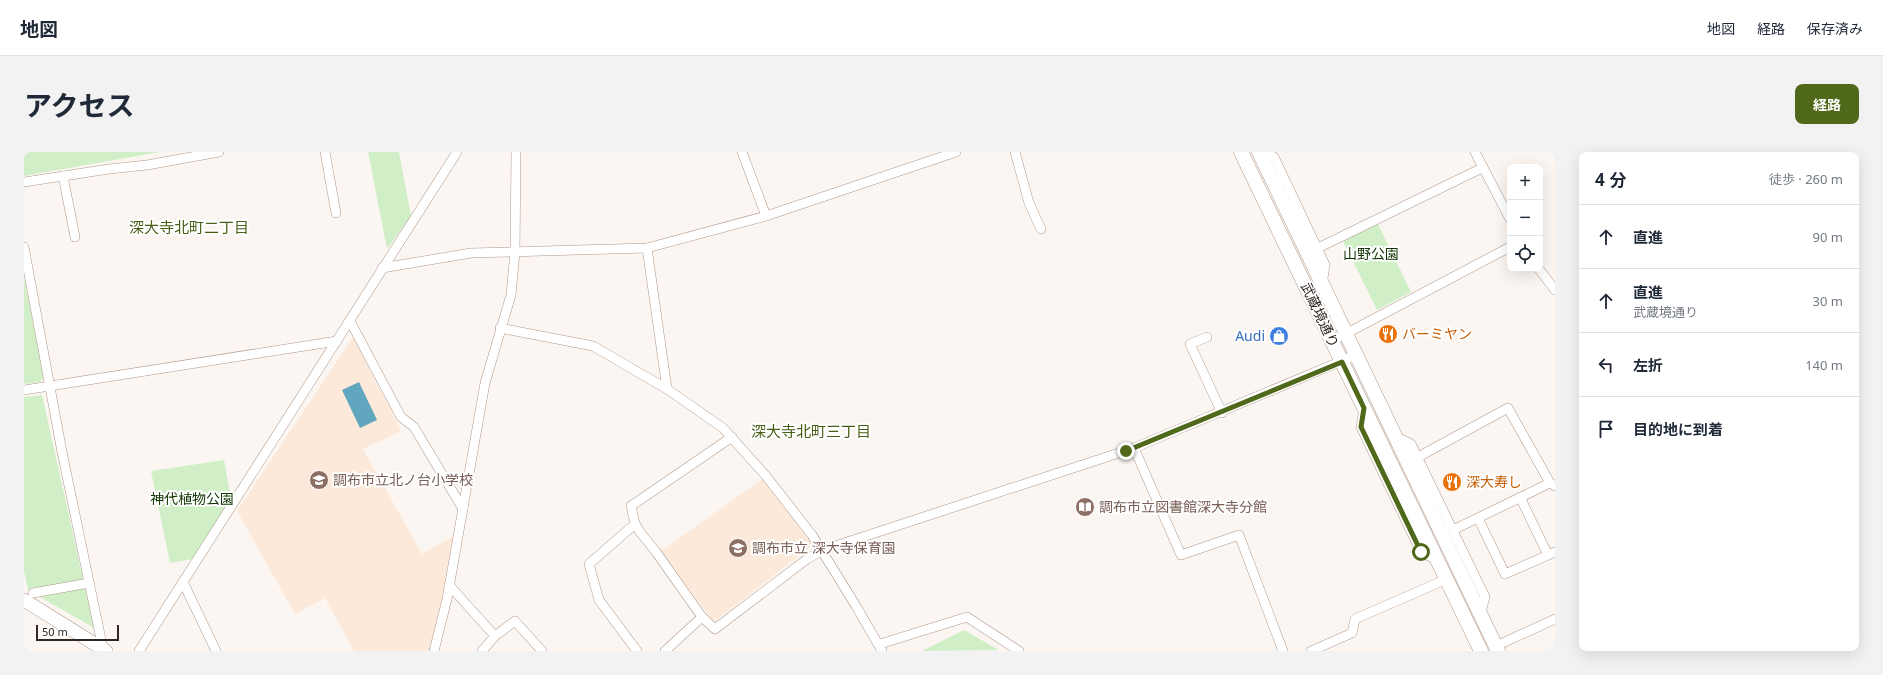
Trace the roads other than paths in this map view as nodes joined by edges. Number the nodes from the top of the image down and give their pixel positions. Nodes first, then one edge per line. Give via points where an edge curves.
1 (219, 152) edge
2 (325, 152) edge
3 (457, 152) edge
4 (516, 152) edge
5 (742, 152) edge
6 (956, 152) edge
7 (1015, 152) edge
8 (1241, 152) edge
9 (1259, 152) edge
10 (1263, 152) edge
11 (1475, 152) edge
12 (1482, 168) junction
13 (63, 176) junction
14 (24, 182) edge
15 (336, 213) dead end
16 (1507, 214) edge
17 (766, 216) junction
18 (1041, 229) dead end
19 (75, 237) dead end
20 (24, 247) edge
21 (647, 248) junction
22 (1318, 248) junction
23 (1507, 250) edge
24 (515, 252) junction
25 (382, 268) junction
26 (1541, 272) edge
27 (1322, 285) junction
28 (1555, 290) edge
29 (350, 321) junction
30 (500, 328) junction
31 (1346, 334) junction
32 (1207, 337) dead end
33 (337, 341) junction
34 (1332, 341) junction
35 (1356, 355) junction
36 (1342, 362) junction
37 (50, 386) junction
38 (668, 389) junction
39 (24, 390) edge
40 (1222, 413) junction
41 (1394, 435) junction
42 (732, 437) junction
43 (1134, 448) junction
44 (1418, 457) junction
45 (1552, 484) edge
46 (1520, 497) junction
47 (463, 509) junction
48 (1478, 518) junction
49 (634, 524) junction
50 (1453, 530) junction
51 (822, 550) junction
52 (1552, 554) edge
53 (1447, 579) junction
54 (183, 582) junction
55 (89, 583) junction
56 (449, 585) junction
57 (28, 596) edge
58 (702, 616) junction
59 (1480, 616) junction
60 (1555, 619) edge
61 (495, 636) junction
62 (881, 648) edge
63 (1496, 649) edge
64 (104, 650) edge
65 (139, 651) edge
66 (216, 651) edge
67 (434, 651) edge
68 (482, 651) edge
69 (542, 651) edge
70 (638, 651) edge
71 (665, 651) edge
72 (1019, 651) edge
73 (1283, 651) edge
74 (1312, 651) edge
75 (1481, 651) edge

1 - 13 street
2 - 15 street
3 - 25 street
4 - 24 street
5 - 17 street
6 - 17 street
7 - 18 street via 1029,203
8 - 34 main road, 武蔵境通り
9 - 27 main road, 武蔵境通り
10 - 22 street via 1274,157
11 - 12 street
12 - 16 street
12 - 22 street
13 - 14 street
13 - 19 street
17 - 21 street
20 - 37 street
21 - 24 street
21 - 38 street
22 - 27 street via 1326,265
23 - 31 street
24 - 25 street via 471,253
24 - 30 street via 510,295
25 - 29 street
26 - 28 street
27 - 31 main road, 武蔵境通り
29 - 33 street
29 - 47 street via 400,417 414,427
30 - 38 street via 593,346
30 - 47 street via 485,383
31 - 34 street
31 - 35 main road, 武蔵境通り
32 - 40 street via 1190,344
33 - 37 street
33 - 54 street
34 - 36 main road, 武蔵境通り
35 - 36 street
35 - 41 main road, 武蔵境通り
36 - 40 street
36 - 53 main road, 武蔵境通り
37 - 39 street
37 - 55 street
38 - 42 street
40 - 43 street
41 - 44 street via 1411,444
41 - 59 main road, 武蔵境通り
42 - 49 street via 631,506
42 - 51 street via 766,476
43 - 51 street
43 - 73 street via 1181,555 1239,535
44 - 45 street via 1508,408
44 - 50 street
45 - 46 street
46 - 48 street
46 - 52 street
47 - 56 street
48 - 50 street
48 - 52 street via 1505,574
49 - 58 street
49 - 70 street via 589,564 599,600
50 - 59 street via 1485,597
51 - 58 street via 715,630
51 - 62 street
53 - 74 street via 1355,619 1352,633
53 - 75 main road, 武蔵境通り
54 - 65 street
54 - 66 street
55 - 57 street
55 - 64 street
56 - 61 street
56 - 67 street
57 - 64 main road
58 - 71 street
59 - 63 main road, 武蔵境通り
60 - 63 street
61 - 68 street
61 - 69 street via 515,621
62 - 72 street via 967,617

